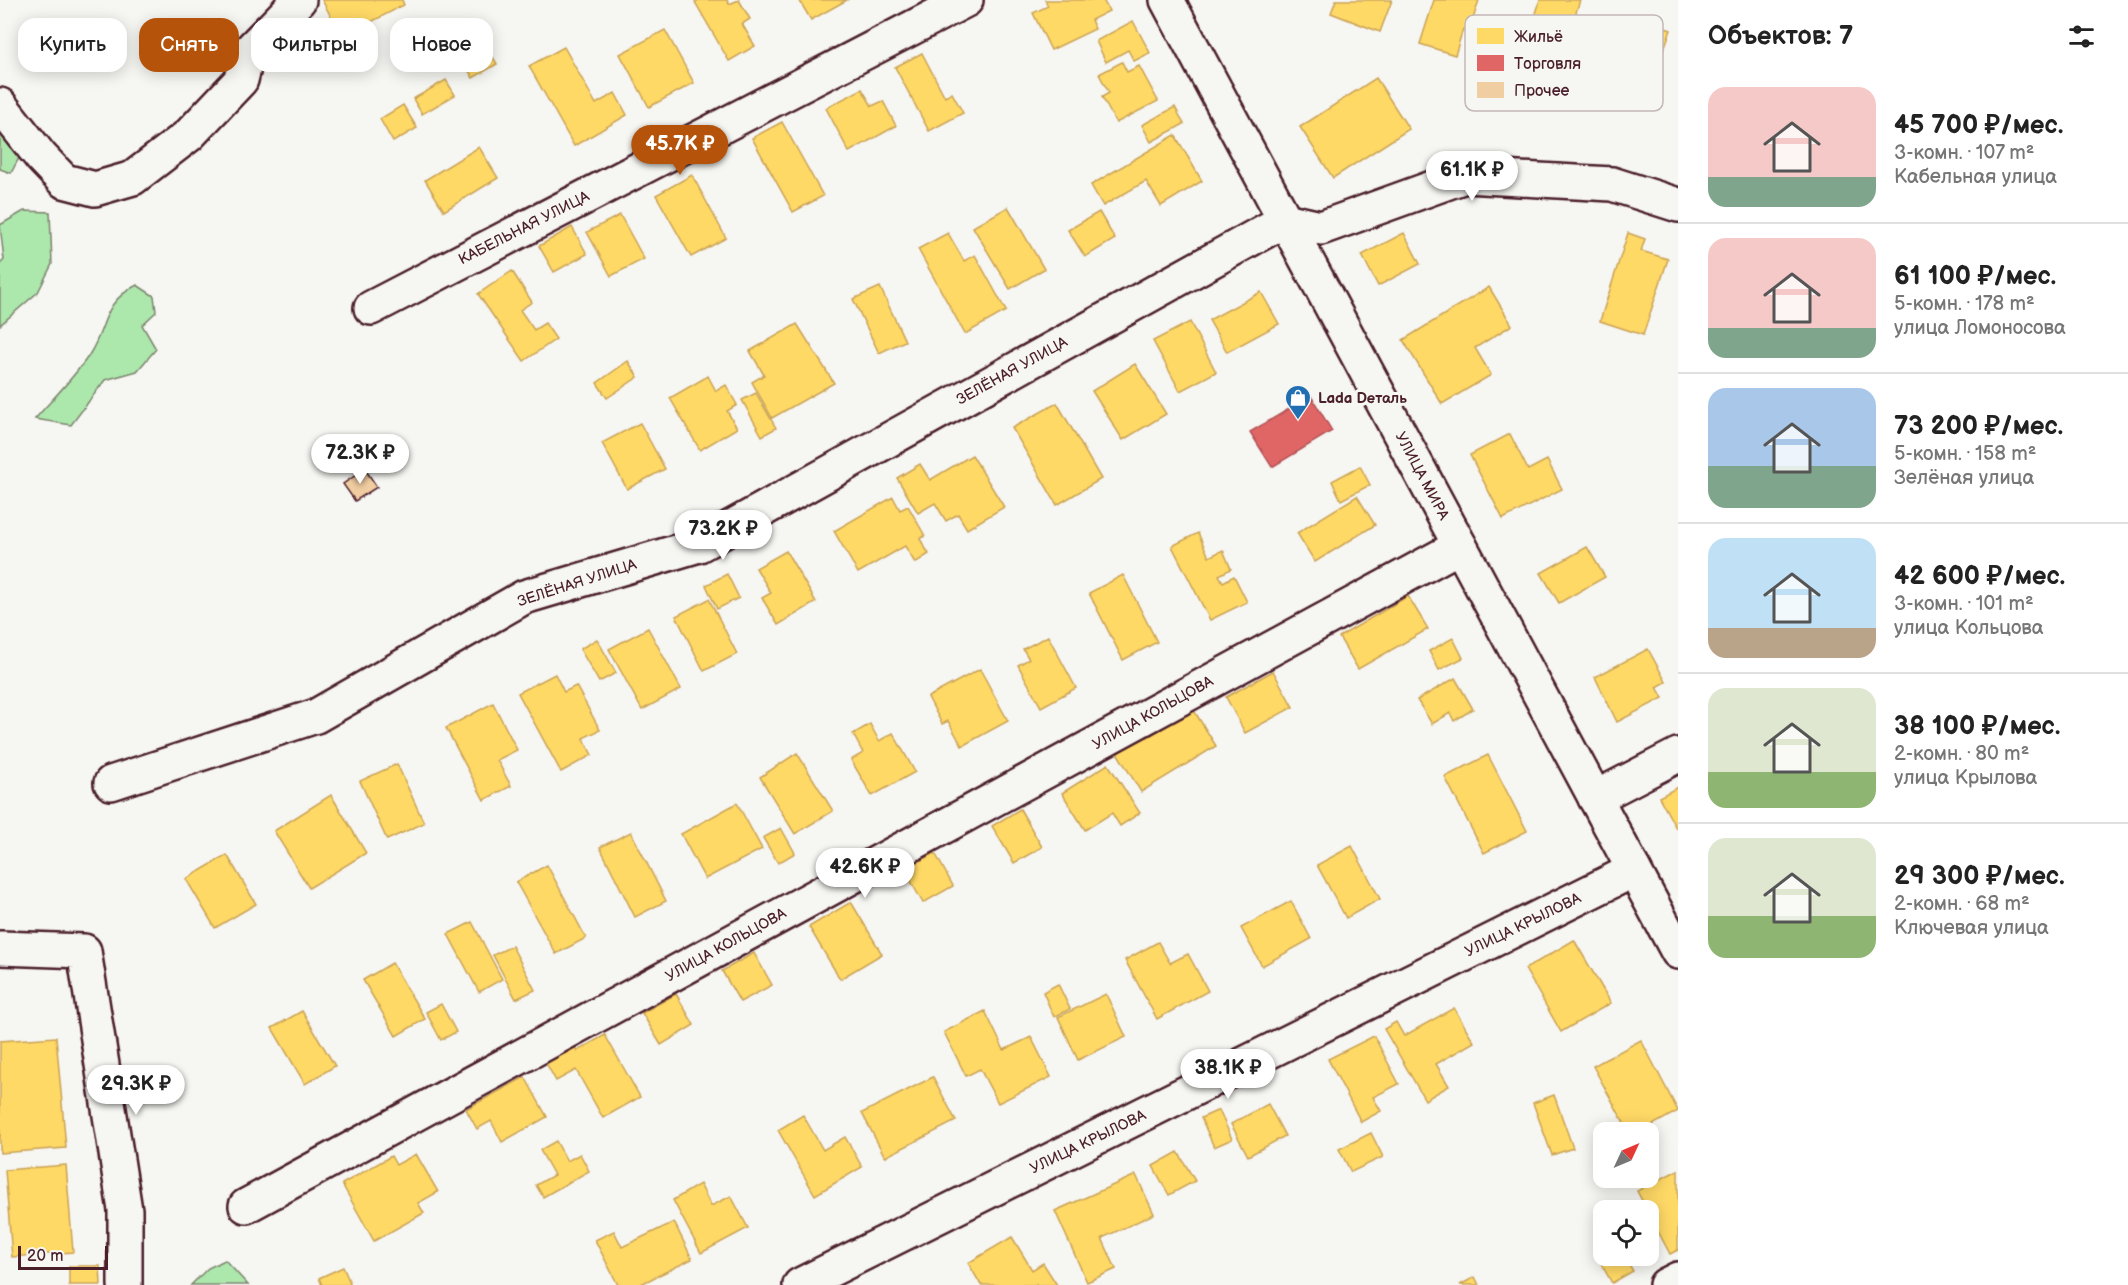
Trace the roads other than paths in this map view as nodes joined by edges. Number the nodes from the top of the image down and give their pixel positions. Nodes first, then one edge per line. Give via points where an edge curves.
1 (299, 0) edge
2 (966, 0) edge
3 (1167, 0) edge
4 (0, 105) edge
5 (1678, 205) edge
6 (1285, 220) junction
7 (371, 308) dead end
8 (1460, 546) junction
9 (1678, 756) edge
10 (111, 783) dead end
11 (1595, 798) junction
12 (1634, 870) junction
13 (0, 948) edge
14 (1678, 952) edge
15 (246, 1206) dead end
16 (1678, 1279) edge
17 (125, 1285) edge
18 (800, 1285) edge
19 (1666, 1285) edge

1 - 4 street via 248,52 241,80 189,135 133,178 95,189 64,181
2 - 7 street, КАБЕЛЬНАЯ УЛИЦА
3 - 6 street, УЛИЦА МИРА
5 - 6 street via 1612,184 1465,176 1322,228
6 - 8 street, УЛИЦА МИРА
6 - 10 street, ЗЕЛЁНАЯ УЛИЦА via 699,545 524,597 316,716
8 - 11 street, УЛИЦА МИРА
8 - 15 street, УЛИЦА КОЛЬЦОВА
9 - 11 street
11 - 12 street, УЛИЦА МИРА
12 - 14 street, УЛИЦА МИРА
12 - 18 street, УЛИЦА КРЫЛОВА
13 - 17 street via 84,951 125,1210
16 - 19 street

